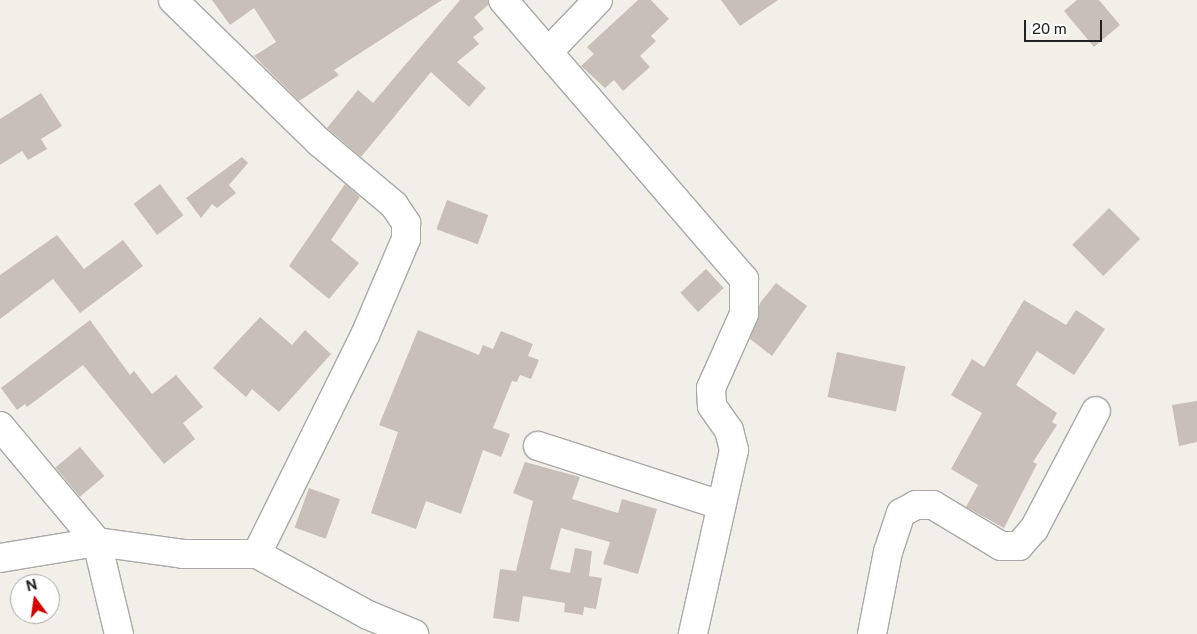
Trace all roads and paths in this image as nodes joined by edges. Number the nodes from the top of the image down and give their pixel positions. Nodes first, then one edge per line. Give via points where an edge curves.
1 (173, 0) edge
2 (503, 0) edge
3 (598, 0) edge
4 (548, 52) junction
5 (1096, 411) dead end
6 (0, 426) edge
7 (538, 446) dead end
8 (721, 505) junction
9 (97, 542) junction
10 (257, 554) junction
11 (0, 558) edge
12 (119, 634) edge
13 (414, 634) edge
14 (693, 634) edge
15 (872, 634) edge

1 - 10 street via 319,142 394,205 406,223 406,239 365,335
2 - 4 street
3 - 4 street
4 - 8 street via 744,279 744,314 711,388 712,406 734,443
5 - 15 street via 1034,529 1019,546 1001,546 933,505 916,505 902,513 888,552
6 - 9 street
7 - 8 street
8 - 14 street
9 - 10 street via 184,554
9 - 11 street
9 - 12 street
10 - 13 street via 368,615

